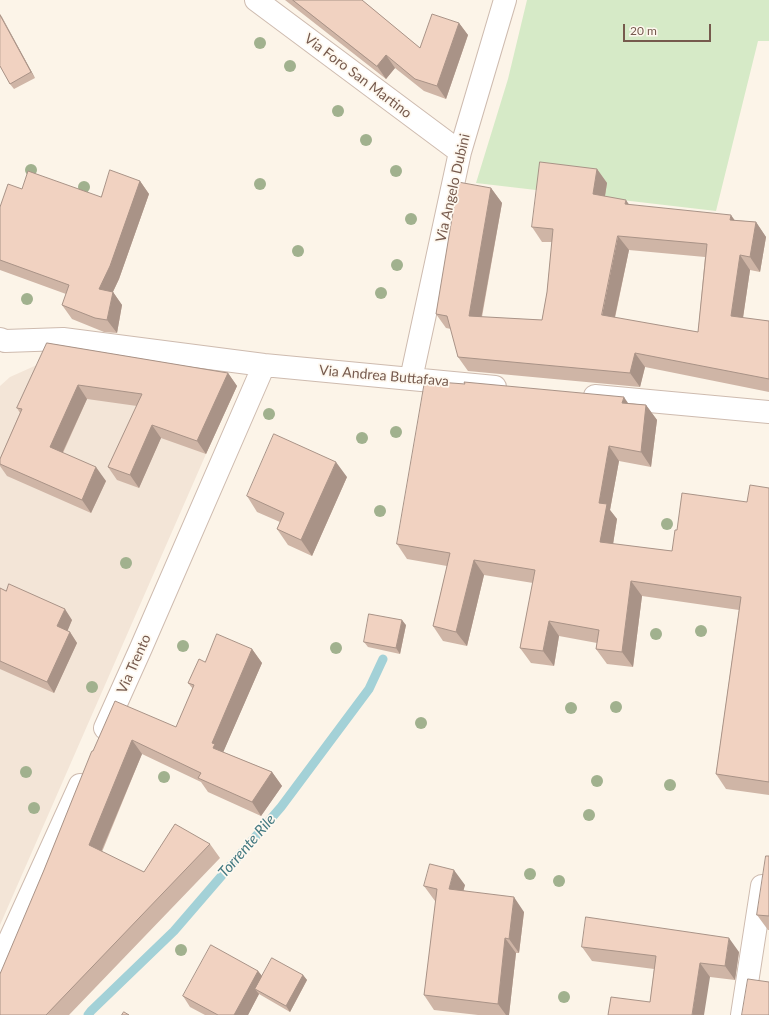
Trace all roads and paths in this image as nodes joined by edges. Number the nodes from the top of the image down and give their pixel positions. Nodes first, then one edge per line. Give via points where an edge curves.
1 (256, 0) edge
2 (505, 0) edge
3 (460, 152) junction
4 (2, 342) edge
5 (264, 365) junction
6 (412, 379) junction
7 (514, 388) edge
8 (577, 394) edge
9 (769, 412) edge
10 (99, 743) edge
11 (89, 765) edge
12 (764, 870) edge
13 (0, 961) edge
14 (742, 1015) edge

1 - 3 street, Via Foro San Martino
2 - 3 street, Via Angelo Dubini
3 - 6 street, Via Angelo Dubini
4 - 5 street, Via Andrea Buttafava via 63,339
5 - 6 street, Via Andrea Buttafava
5 - 10 street, Via Trento
6 - 7 street, Via Andrea Buttafava
8 - 9 street
11 - 13 street
12 - 14 street

